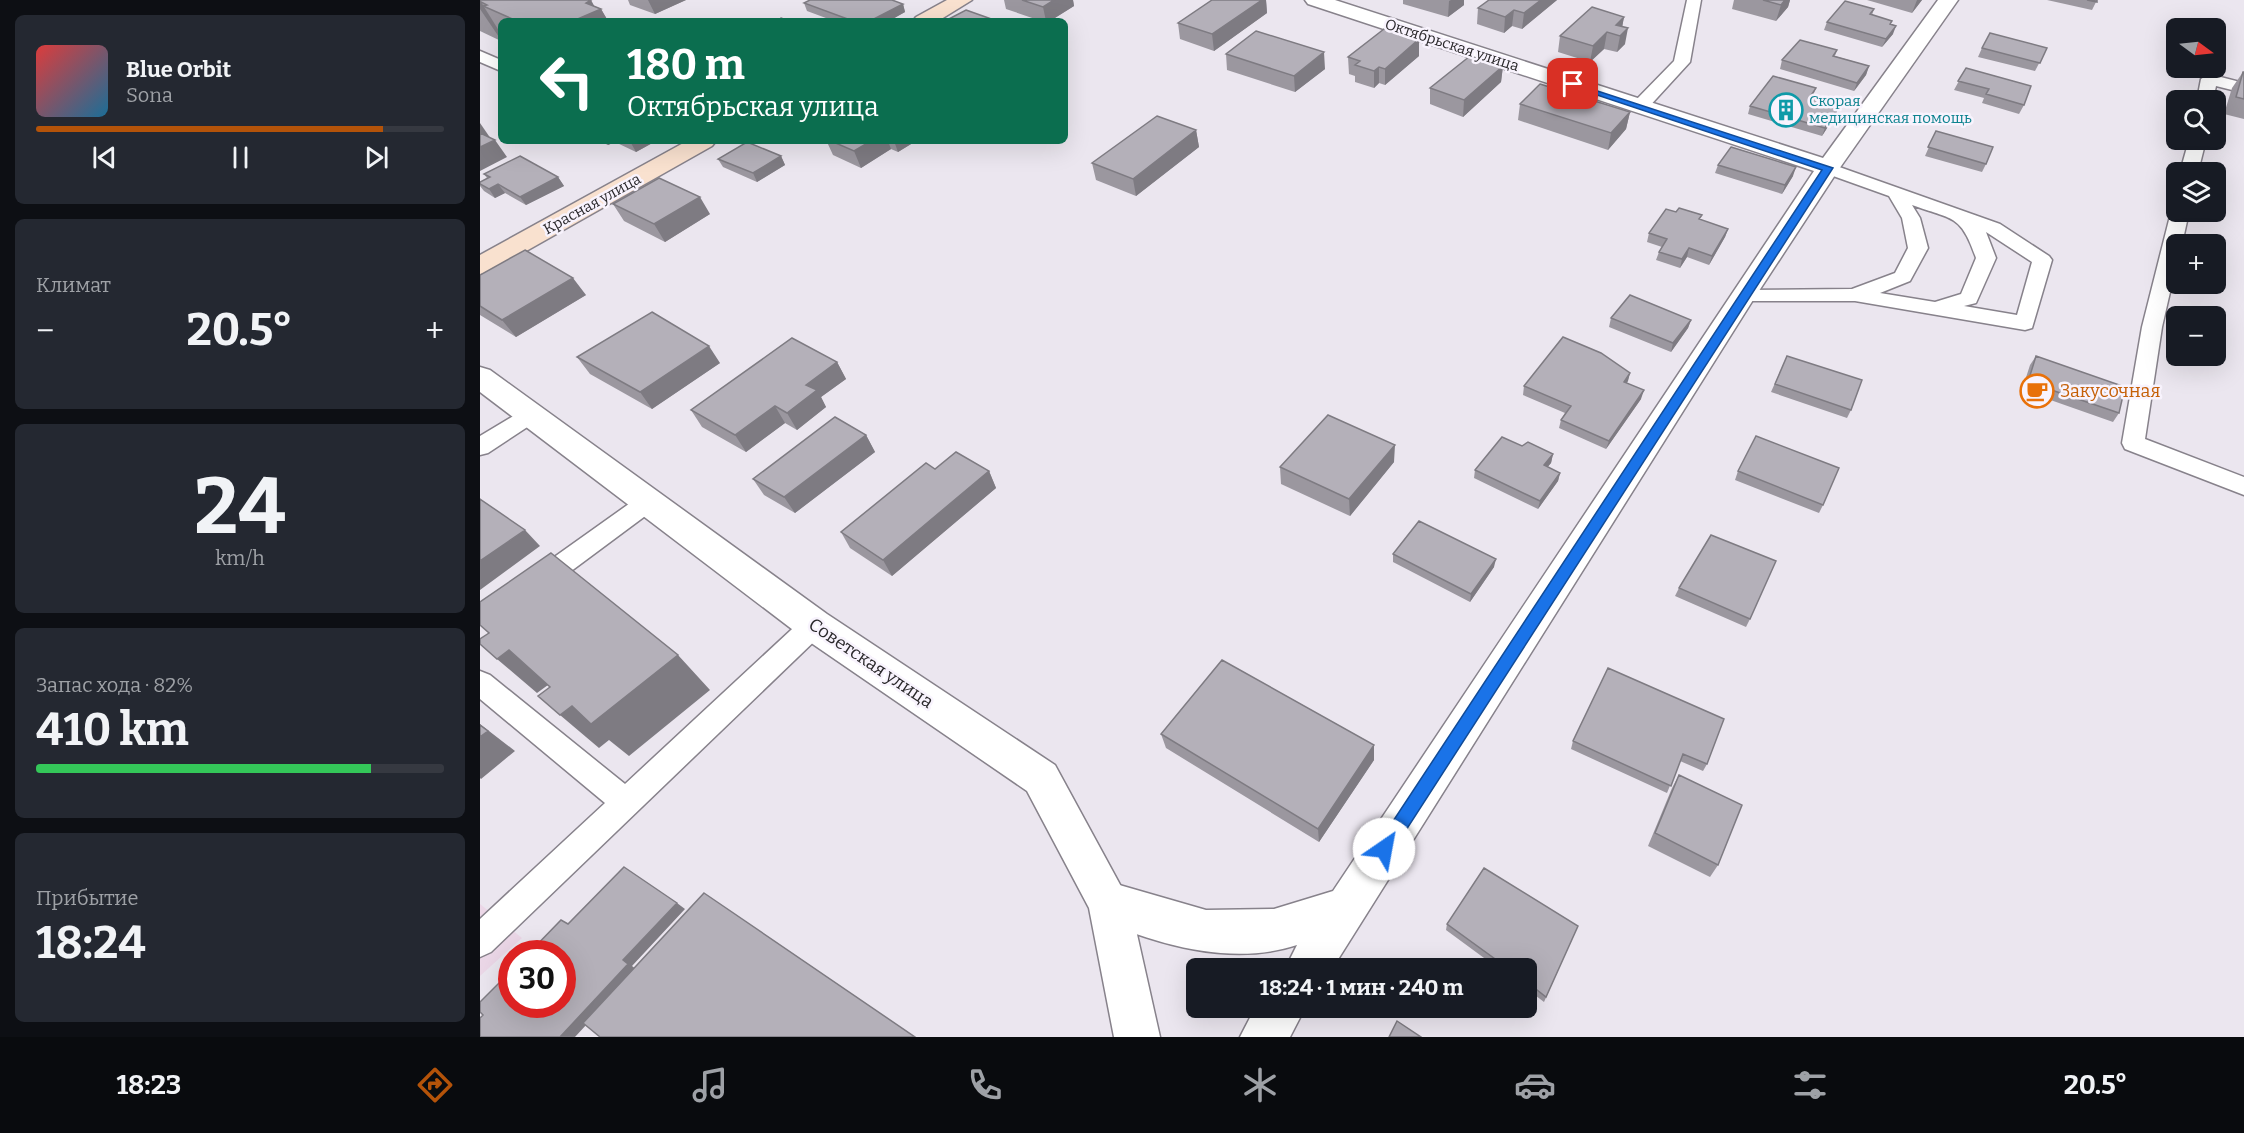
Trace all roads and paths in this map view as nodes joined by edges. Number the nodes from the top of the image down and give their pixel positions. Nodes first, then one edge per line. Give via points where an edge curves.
1 (962, 0) edge
2 (1315, 0) edge
3 (1694, 0) edge
4 (1948, 0) edge
5 (929, 18) edge
6 (480, 56) edge
7 (498, 65) edge
8 (2244, 88) edge
9 (2207, 90) edge
10 (1640, 106) junction
11 (699, 144) edge
12 (1828, 168) junction
13 (1896, 193) junction
14 (1966, 218) junction
15 (2178, 222) edge
16 (480, 266) edge
17 (1855, 295) junction
18 (1742, 296) junction
19 (1938, 308) junction
20 (480, 377) edge
21 (530, 414) junction
22 (480, 447) edge
23 (2244, 486) edge
24 (648, 502) junction
25 (518, 597) edge
26 (814, 625) junction
27 (480, 683) edge
28 (625, 802) junction
29 (1109, 903) junction
30 (1346, 908) junction
31 (480, 941) edge
32 (1314, 958) edge
33 (1275, 1018) edge
34 (1137, 1037) edge
35 (1263, 1037) edge

1 - 5 main road
2 - 10 street, Октябрьская улица
3 - 10 lane via 1682,62
4 - 12 street
6 - 7 lane
8 - 9 lane via 2209,79
10 - 12 street, Октябрьская улица
11 - 16 main road, Красная улица
12 - 13 lane
12 - 18 street
13 - 14 lane
13 - 17 lane via 1911,218 1918,248 1903,277
14 - 19 lane via 1977,232 1986,258 1969,298
14 - 19 lane via 1993,228 2042,260 2025,323
15 - 23 lane via 2152,327 2133,442
17 - 18 lane
17 - 19 lane
18 - 30 street
20 - 21 street, Советская улица
21 - 22 lane
21 - 24 street, Советская улица
24 - 25 lane
24 - 26 street, Советская улица
26 - 28 lane
26 - 29 street, Советская улица via 1041,778
27 - 28 lane
28 - 31 lane
29 - 30 street via 1206,932 1274,931
29 - 34 street, Советская улица
30 - 32 street
33 - 35 street

